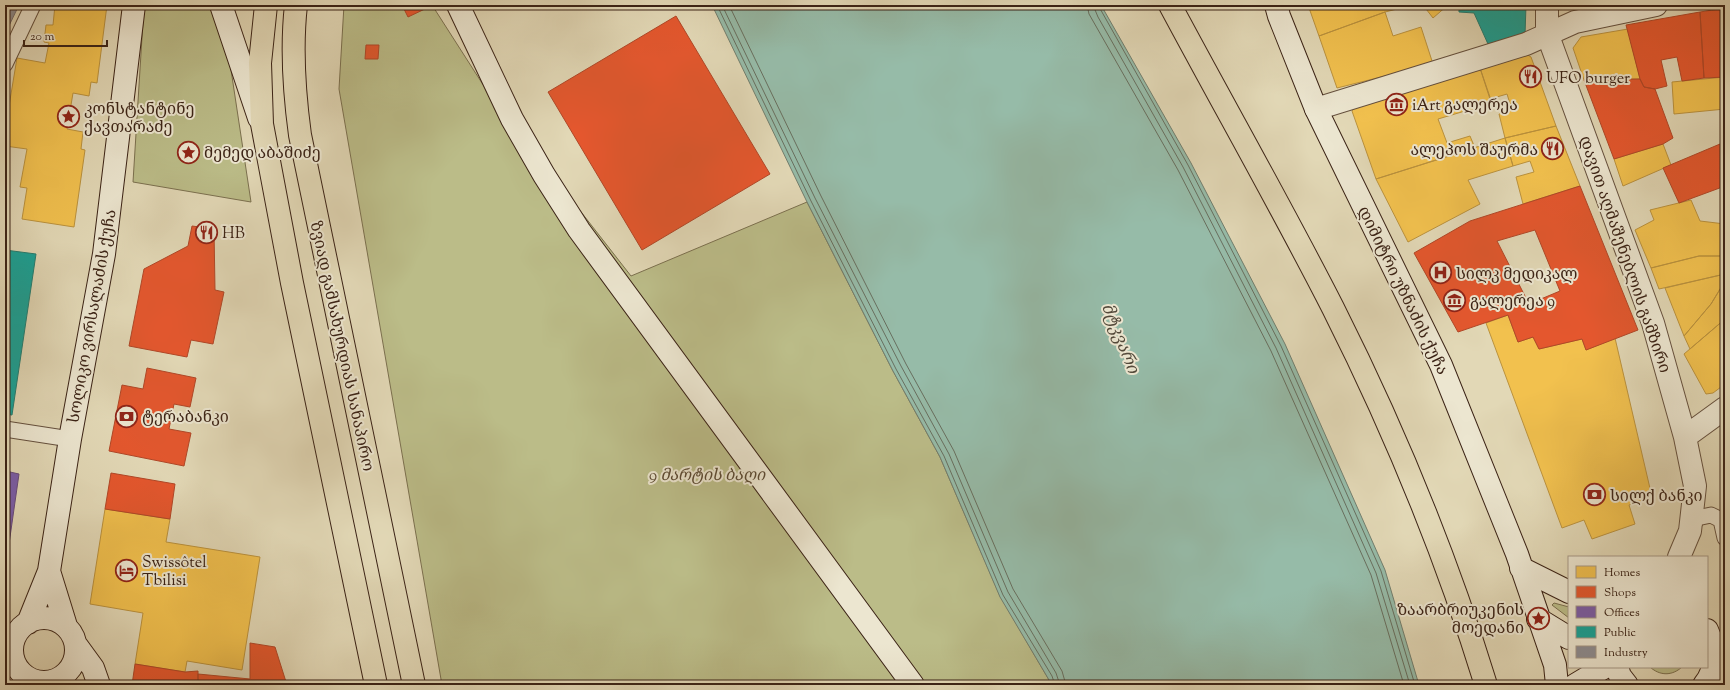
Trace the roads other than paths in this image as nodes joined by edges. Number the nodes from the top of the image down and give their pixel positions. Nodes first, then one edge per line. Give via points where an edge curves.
1 (33, 5) edge
2 (134, 5) edge
3 (221, 5) edge
4 (266, 5) edge
5 (307, 5) edge
6 (458, 5) edge
7 (1170, 5) edge
8 (1547, 5) edge
9 (1656, 5) edge
10 (1276, 9) edge
11 (295, 14) edge
12 (1548, 33) junction
13 (5, 64) edge
14 (1316, 109) junction
15 (262, 124) junction
16 (1725, 408) edge
17 (5, 429) edge
18 (1686, 437) junction
19 (70, 439) junction
20 (1690, 531) junction
21 (1725, 538) edge
22 (1679, 556) edge
23 (1521, 568) junction
24 (49, 571) junction
25 (1568, 592) edge
26 (1538, 619) junction
27 (28, 623) junction
28 (66, 626) junction
29 (1708, 632) edge
30 (1568, 637) edge
31 (77, 646) junction
32 (9, 648) edge
33 (1603, 668) edge
34 (1617, 668) edge
35 (1713, 678) edge
36 (44, 684) edge
37 (99, 685) edge
38 (376, 685) edge
39 (414, 685) edge
40 (913, 685) edge
41 (1486, 685) edge
42 (1557, 685) edge
43 (1575, 685) edge
44 (1626, 685) edge

1 - 13 lane
2 - 19 street, სოლიკო ვირსალაძის ქუჩა via 104,254
3 - 15 street
4 - 15 main road via 260,63
5 - 11 street
6 - 40 street via 512,119 579,230
7 - 41 main road via 1333,308 1375,398 1429,521
8 - 12 street, დავით აღმაშენებლის გამზირი
9 - 12 street via 1575,22
10 - 14 street, დიმიტრი უზნაძის ქუჩა
11 - 39 main road, ზვიად გამსახურდიას სანაპირო via 293,62 300,135
12 - 14 street via 1526,44
12 - 18 street, დავით აღმაშენებლის გამზირი via 1653,323
14 - 23 street, დიმიტრი უზნაძის ქუჩა via 1441,365
15 - 38 main road via 292,283
16 - 18 street
17 - 19 lane
18 - 20 street, დავით აღმაშენებლის გამზირი via 1695,486
19 - 24 street, სოლიკო ვირსალაძის ქუჩა
20 - 21 lane, დავით აღმაშენებლის გამზირი via 1697,518 1711,515 1721,520
20 - 22 street, დავით აღმაშენებლის გამზირი
23 - 25 street
23 - 26 street, დიმიტრი უზნაძის ქუჩა
24 - 27 street, სოლიკო ვირსალაძის ქუჩა
24 - 28 street
26 - 30 street
26 - 42 street, დიმიტრი უზნაძის ქუჩა via 1554,665
27 - 28 street via 48,618
27 - 32 street via 20,630
28 - 31 street
29 - 35 street via 1713,644
31 - 36 street via 72,668 65,676
31 - 37 street via 93,668
32 - 36 street via 17,668 24,676
33 - 43 street
34 - 44 street

